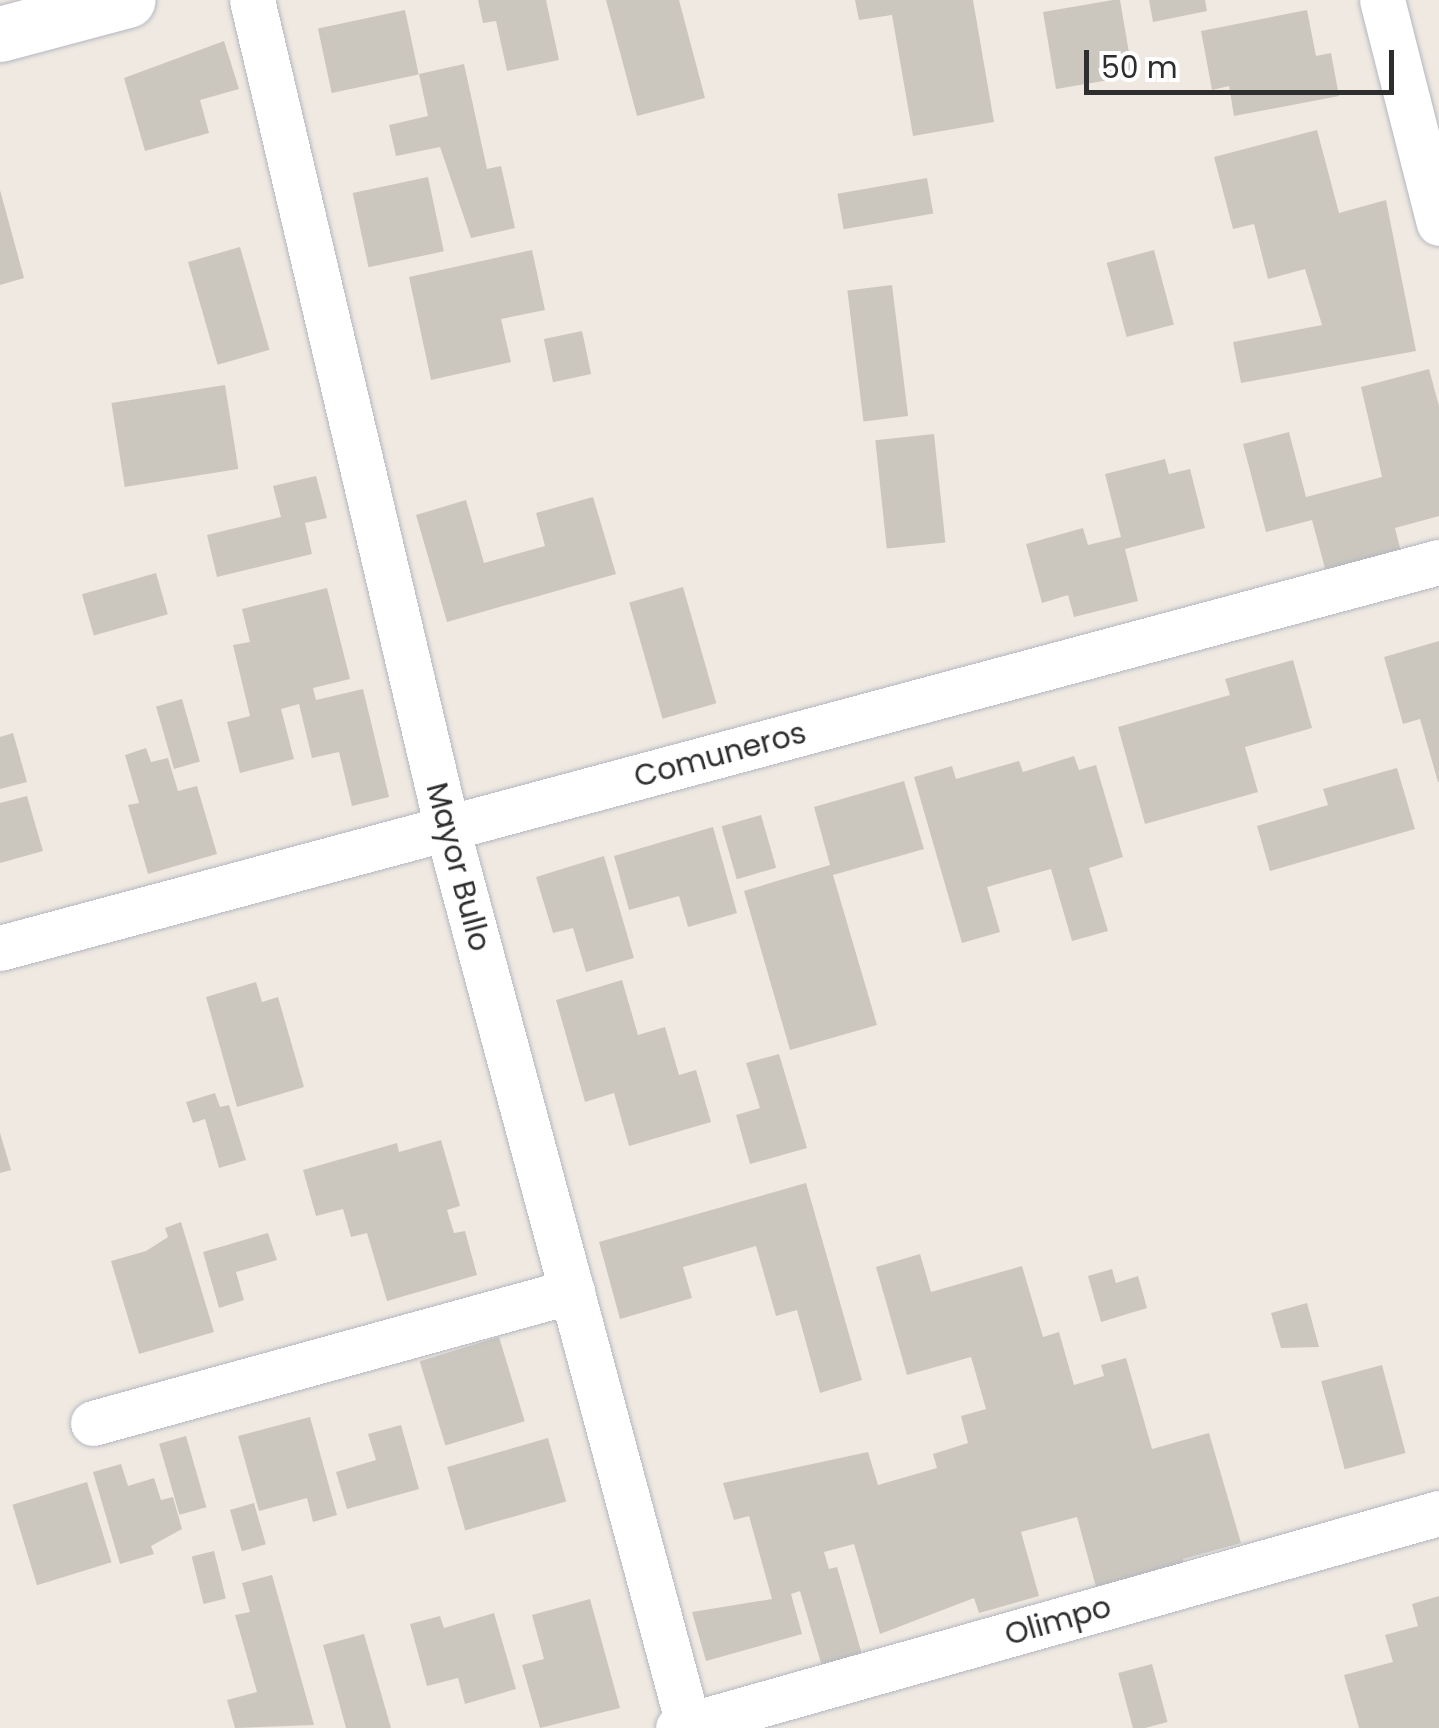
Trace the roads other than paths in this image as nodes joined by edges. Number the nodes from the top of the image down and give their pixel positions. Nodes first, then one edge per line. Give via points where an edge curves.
1 (128, 0) edge
2 (252, 0) edge
3 (1382, 0) edge
4 (0, 34) edge
5 (1439, 222) edge
6 (1439, 562) edge
7 (447, 828) junction
8 (0, 948) edge
9 (572, 1290) junction
10 (92, 1423) dead end
11 (1439, 1513) edge
12 (685, 1727) edge

1 - 4 street
2 - 7 street, Mayor Bullo
3 - 5 street
6 - 7 street, Comuneros
7 - 8 street, Comuneros
7 - 9 street, Mayor Bullo
9 - 10 street
9 - 12 street, Mayor Bullo
11 - 12 street, Olimpo

